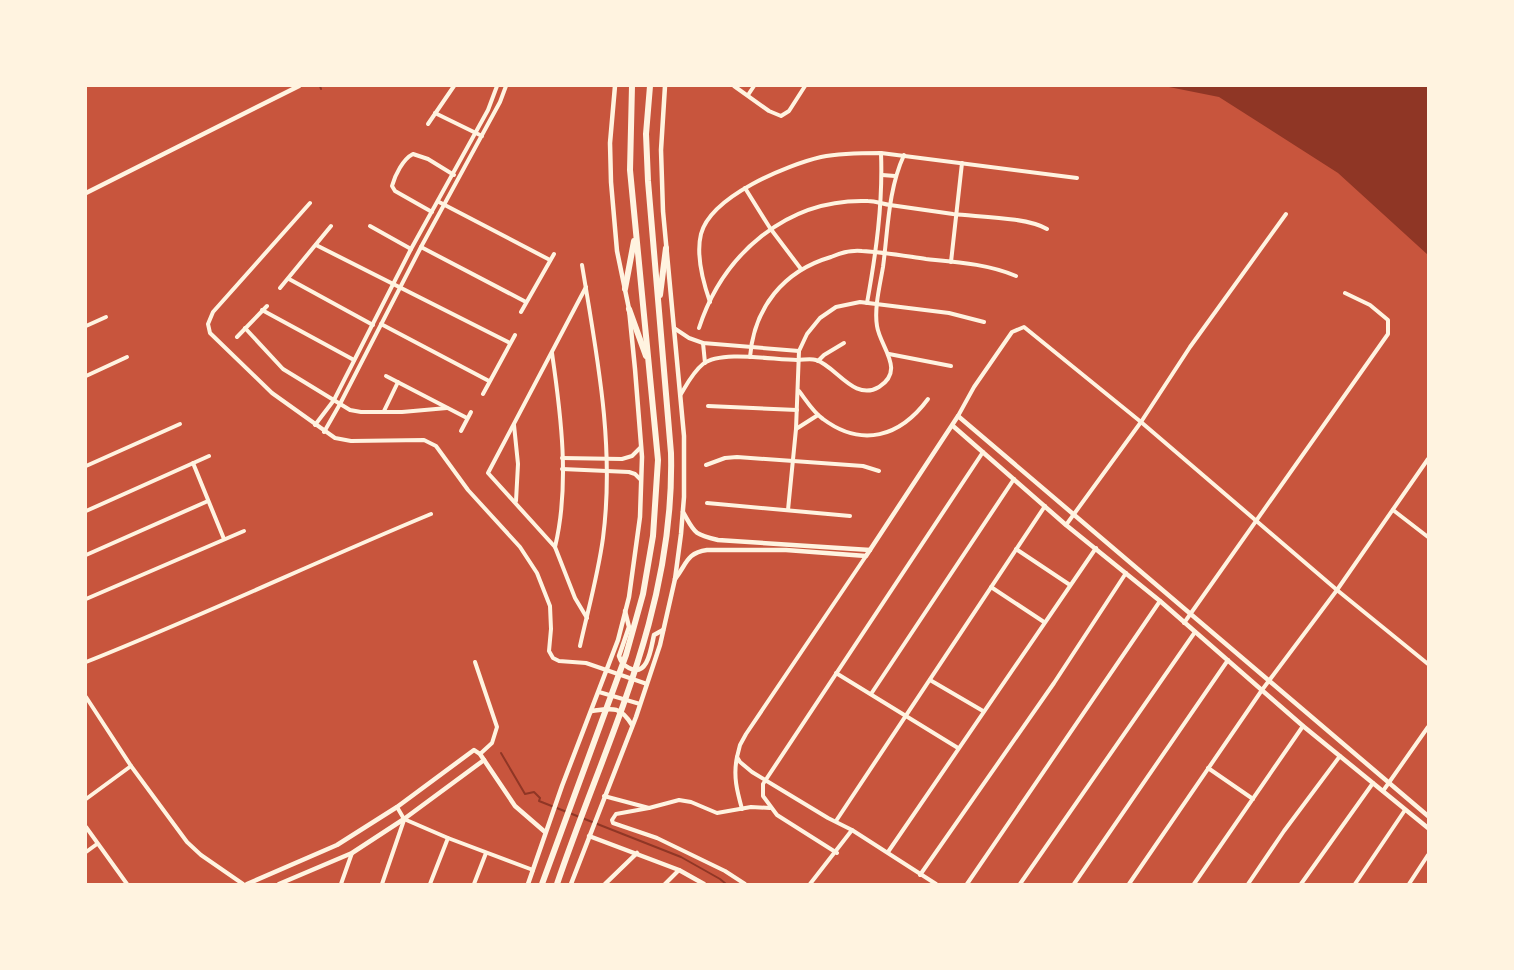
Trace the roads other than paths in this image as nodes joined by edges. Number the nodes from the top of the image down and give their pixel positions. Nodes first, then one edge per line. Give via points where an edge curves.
1 (299, 86) edge
2 (454, 86) edge
3 (497, 86) edge
4 (506, 86) edge
5 (615, 86) edge
6 (631, 86) edge
7 (650, 86) edge
8 (665, 86) edge
9 (734, 86) edge
10 (754, 86) edge
11 (805, 86) edge
12 (748, 95) junction
13 (435, 113) junction
14 (428, 124) dead end
15 (476, 133) junction
16 (482, 136) junction
17 (881, 153) junction
18 (903, 155) junction
19 (962, 163) junction
20 (454, 175) junction
21 (882, 176) junction
22 (896, 176) junction
23 (1077, 178) dead end
24 (745, 188) junction
25 (86, 193) edge
26 (439, 201) junction
27 (310, 203) dead end
28 (880, 203) junction
29 (445, 205) junction
30 (891, 205) junction
31 (432, 212) junction
32 (956, 214) junction
33 (1286, 214) dead end
34 (331, 226) dead end
35 (370, 226) dead end
36 (770, 228) junction
37 (1047, 229) dead end
38 (635, 235) junction
39 (316, 245) junction
40 (421, 247) junction
41 (666, 248) junction
42 (411, 249) junction
43 (876, 253) junction
44 (554, 254) dead end
45 (885, 254) junction
46 (550, 260) junction
47 (951, 262) junction
48 (582, 265) dead end
49 (801, 269) junction
50 (1016, 276) dead end
51 (289, 279) junction
52 (393, 284) junction
53 (400, 287) junction
54 (586, 287) junction
55 (280, 288) dead end
56 (625, 289) junction
57 (1345, 293) dead end
58 (526, 302) junction
59 (710, 302) junction
60 (867, 303) junction
61 (878, 305) junction
62 (267, 306) dead end
63 (629, 309) junction
64 (262, 310) junction
65 (659, 311) junction
66 (521, 312) dead end
67 (106, 317) dead end
68 (984, 322) dead end
69 (381, 324) junction
70 (373, 325) junction
71 (86, 326) edge
72 (245, 328) junction
73 (674, 328) junction
74 (699, 328) dead end
75 (515, 335) dead end
76 (237, 337) dead end
77 (510, 343) junction
78 (703, 343) junction
79 (844, 343) dead end
80 (751, 347) junction
81 (799, 351) junction
82 (552, 352) junction
83 (889, 354) junction
84 (127, 357) dead end
85 (750, 357) junction
86 (354, 360) junction
87 (799, 360) junction
88 (818, 361) junction
89 (705, 363) junction
90 (650, 365) junction
91 (951, 366) dead end
92 (86, 375) edge
93 (386, 376) dead end
94 (489, 381) junction
95 (398, 382) junction
96 (798, 390) junction
97 (483, 394) dead end
98 (681, 394) junction
99 (928, 399) dead end
100 (334, 400) junction
101 (340, 404) junction
102 (708, 406) dead end
103 (447, 408) junction
104 (796, 410) junction
105 (384, 411) junction
106 (471, 412) dead end
107 (818, 415) junction
108 (958, 416) junction
109 (467, 418) junction
110 (1141, 422) junction
111 (180, 424) dead end
112 (514, 424) junction
113 (315, 425) junction
114 (953, 426) junction
115 (796, 429) junction
116 (461, 431) dead end
117 (324, 432) junction
118 (641, 446) junction
119 (983, 452) junction
120 (209, 456) dead end
121 (562, 458) junction
122 (607, 458) junction
123 (1428, 459) edge
124 (791, 462) junction
125 (193, 463) junction
126 (706, 465) dead end
127 (86, 466) edge
128 (562, 469) junction
129 (607, 471) junction
130 (879, 471) dead end
131 (1014, 479) junction
132 (641, 480) junction
133 (208, 501) junction
134 (516, 502) junction
135 (707, 503) dead end
136 (1045, 506) junction
137 (788, 510) junction
138 (1393, 510) junction
139 (86, 511) edge
140 (683, 512) junction
141 (431, 514) dead end
142 (1074, 515) junction
143 (850, 516) dead end
144 (1257, 522) junction
145 (1066, 525) junction
146 (244, 531) dead end
147 (1428, 537) edge
148 (224, 539) junction
149 (555, 547) junction
150 (1096, 548) junction
151 (1016, 549) junction
152 (870, 550) junction
153 (86, 555) edge
154 (866, 556) junction
155 (1126, 572) junction
156 (675, 579) junction
157 (1070, 585) junction
158 (991, 586) junction
159 (1336, 590) junction
160 (86, 599) edge
161 (1160, 601) junction
162 (626, 611) junction
163 (1191, 615) junction
164 (586, 618) junction
165 (1044, 622) junction
166 (1185, 623) junction
167 (663, 630) junction
168 (1195, 632) junction
169 (580, 646) dead end
170 (1228, 660) junction
171 (86, 662) edge
172 (474, 662) dead end
173 (1428, 664) edge
174 (608, 670) junction
175 (836, 673) junction
176 (930, 680) junction
177 (1270, 681) junction
178 (647, 684) junction
179 (1262, 690) junction
180 (599, 692) junction
181 (871, 694) junction
182 (86, 697) edge
183 (640, 704) junction
184 (592, 711) junction
185 (983, 711) junction
186 (906, 716) junction
187 (632, 725) junction
188 (1303, 726) junction
189 (1428, 727) edge
190 (958, 748) junction
191 (480, 754) junction
192 (1340, 756) junction
193 (737, 758) junction
194 (484, 760) junction
195 (131, 766) junction
196 (1208, 768) junction
197 (765, 779) junction
198 (1373, 783) junction
199 (1390, 783) junction
200 (1383, 791) junction
201 (86, 799) edge
202 (603, 799) junction
203 (1253, 800) junction
204 (397, 807) junction
205 (649, 808) junction
206 (770, 808) junction
207 (742, 809) junction
208 (1406, 810) junction
209 (1428, 816) edge
210 (404, 819) junction
211 (836, 821) junction
212 (86, 827) edge
213 (1428, 828) edge
214 (852, 830) junction
215 (545, 832) junction
216 (589, 836) junction
217 (448, 838) junction
218 (98, 844) junction
219 (86, 852) edge
220 (888, 852) junction
221 (352, 853) junction
222 (486, 853) junction
223 (637, 853) junction
224 (837, 853) junction
225 (1428, 855) edge
226 (533, 870) junction
227 (679, 870) junction
228 (920, 875) junction
229 (127, 885) edge
230 (245, 885) edge
231 (279, 885) edge
232 (341, 885) edge
233 (382, 885) edge
234 (430, 885) edge
235 (474, 885) edge
236 (528, 885) edge
237 (542, 885) edge
238 (557, 885) edge
239 (571, 885) edge
240 (605, 885) edge
241 (665, 885) edge
242 (704, 885) edge
243 (745, 885) edge
244 (810, 885) edge
245 (936, 885) edge
246 (967, 885) edge
247 (1020, 885) edge
248 (1074, 885) edge
249 (1128, 885) edge
250 (1194, 885) edge
251 (1248, 885) edge
252 (1300, 885) edge
253 (1355, 885) edge
254 (1409, 885) edge

1 - 25 street
2 - 13 street
3 - 15 street
4 - 16 street
5 - 56 street via 610,182
6 - 38 main road via 630,170
7 - 65 main road via 646,134
8 - 41 street via 661,173
9 - 12 street
10 - 12 street
11 - 12 street via 785,115 777,115
13 - 14 street
13 - 15 street
15 - 16 street
15 - 20 street
16 - 29 street
17 - 18 street
17 - 21 street
17 - 24 street via 815,159 778,171
18 - 19 street
18 - 22 street
19 - 23 street
19 - 32 street
20 - 26 street
20 - 31 street via 428,159 413,154 406,158 392,186
21 - 22 street
21 - 28 street
22 - 30 street
24 - 36 street
24 - 59 street via 713,214 702,231 701,253
26 - 29 street
26 - 31 street
27 - 113 street via 218,305 208,324 210,333 252,375
28 - 30 street
28 - 36 street via 839,202 785,219
28 - 43 street
29 - 40 street
29 - 46 street
30 - 32 street
30 - 45 street
31 - 42 street
32 - 37 street via 1027,222
32 - 47 street
33 - 110 street
34 - 39 street
35 - 42 street
36 - 49 street
36 - 59 street via 734,263
38 - 56 main road
38 - 90 main road
39 - 51 street
39 - 52 street
40 - 53 street
40 - 58 street
41 - 65 main road
41 - 73 street
42 - 52 street
43 - 45 street
43 - 49 street via 841,253
43 - 60 street
44 - 46 street
45 - 47 street
45 - 61 street
46 - 58 street
47 - 50 street via 998,269
48 - 54 street
49 - 80 street via 767,304 754,328
51 - 55 street
51 - 70 street
52 - 53 street
52 - 70 street
53 - 69 street
53 - 77 street
54 - 82 street
54 - 122 street via 602,379
56 - 63 street
57 - 144 street via 1370,305 1388,320 1388,334
58 - 66 street
59 - 74 street
60 - 61 street
60 - 81 street via 844,303 827,311
61 - 68 street via 949,313
61 - 83 street via 877,325
62 - 64 street
63 - 90 main road
63 - 118 street
64 - 72 street
64 - 86 street
65 - 238 main road via 671,476 667,539 639,660
67 - 71 street
69 - 94 street
69 - 101 street
70 - 86 street
72 - 76 street
72 - 100 street via 283,369
73 - 78 street
73 - 98 street
75 - 77 street
77 - 94 street
78 - 80 street
78 - 89 street
79 - 88 street
80 - 81 street
80 - 85 street
81 - 87 street
82 - 112 street
82 - 121 street
83 - 88 street via 889,377 880,387 870,390 855,388
83 - 91 street
84 - 92 street
85 - 87 street
85 - 89 street
86 - 100 street
87 - 88 street
87 - 96 street
89 - 98 street
90 - 237 main road via 658,470 648,568 636,624 615,690
93 - 95 street
94 - 97 street
95 - 103 street
95 - 105 street
96 - 104 street
96 - 107 street
98 - 140 street
99 - 107 street via 903,425 869,436 845,431
100 - 101 street
100 - 113 street
101 - 105 street via 356,411
101 - 117 street
102 - 104 street
103 - 105 street
103 - 109 street
104 - 115 street
106 - 109 street
107 - 115 street
108 - 110 street via 1012,332 1024,327
108 - 114 street
108 - 142 street
109 - 116 street
110 - 142 street
110 - 144 street
111 - 127 street
112 - 134 street
112 - 134 street via 488,472
113 - 117 street
114 - 119 street
114 - 152 street
115 - 124 street
117 - 174 street via 346,441 424,440 436,446 537,573 551,614 551,656
118 - 122 street via 629,458
118 - 132 street
119 - 131 street
119 - 175 street
120 - 125 street
121 - 122 street
121 - 128 street
122 - 129 street
123 - 138 street
124 - 126 street via 725,458
124 - 130 street via 863,466
124 - 137 street
125 - 133 street
125 - 139 street
128 - 129 street
128 - 149 street
129 - 132 street via 632,473
129 - 164 street via 603,538
131 - 136 street
131 - 181 street
132 - 162 street via 640,517
133 - 148 street
133 - 153 street
134 - 149 street
135 - 137 street
136 - 145 street
136 - 151 street
137 - 143 street
138 - 147 street
138 - 159 street
140 - 152 street via 696,533 718,540
140 - 156 street
141 - 171 street
142 - 145 street
142 - 163 street
144 - 159 street
144 - 163 street
145 - 150 street
146 - 148 street
148 - 160 street
149 - 164 street
150 - 155 street
150 - 157 street
151 - 157 street
151 - 158 street
152 - 154 street
154 - 156 street via 707,550 689,557
154 - 193 street via 746,734
155 - 161 street
155 - 228 street
156 - 167 street
157 - 165 street
158 - 165 street
158 - 176 street
159 - 173 street
159 - 177 street
161 - 166 street
161 - 246 street
162 - 167 street via 629,627 619,656 630,668 642,668 654,635
162 - 174 street
163 - 166 street
163 - 177 street
164 - 169 street
165 - 185 street
166 - 168 street
167 - 178 street
168 - 170 street
168 - 247 street
170 - 179 street
170 - 248 street
172 - 191 street via 497,731 492,743
174 - 178 street
174 - 180 street
175 - 181 street
175 - 197 street
176 - 185 street
176 - 186 street
177 - 179 street
177 - 199 street
178 - 183 street
179 - 188 street
179 - 196 street
180 - 183 street
180 - 184 street
181 - 186 street
182 - 195 street
183 - 187 street
184 - 187 street via 619,710
184 - 215 street
185 - 190 street
186 - 190 street
186 - 211 street
187 - 202 street
188 - 192 street
188 - 203 street
189 - 199 street
190 - 220 street
191 - 194 street
191 - 204 street via 474,750
192 - 198 street
192 - 251 street
193 - 197 street
193 - 207 street via 734,770
194 - 210 street
194 - 215 street via 515,806
195 - 201 street
195 - 230 street via 187,842
196 - 203 street
196 - 249 street
197 - 206 street via 762,793
197 - 211 street
198 - 200 street
198 - 252 street
199 - 200 street
199 - 209 street
200 - 208 street
202 - 205 street
202 - 216 street
203 - 250 street
204 - 210 street
204 - 230 street via 337,845
205 - 207 street via 679,800 717,813
205 - 243 street via 616,814 613,823 657,838
206 - 207 street
206 - 224 street
208 - 213 street
208 - 253 street
210 - 217 street
210 - 221 street
210 - 233 street
211 - 214 street
212 - 218 street
214 - 220 street
214 - 224 street
215 - 226 street
216 - 223 street
216 - 239 street
217 - 222 street
217 - 234 street
218 - 219 street
218 - 229 street
220 - 228 street
221 - 231 street
221 - 232 street
222 - 226 street
222 - 235 street
223 - 227 street
223 - 240 street
224 - 244 street
225 - 254 street
226 - 236 street
227 - 241 street
227 - 242 street
228 - 245 street

